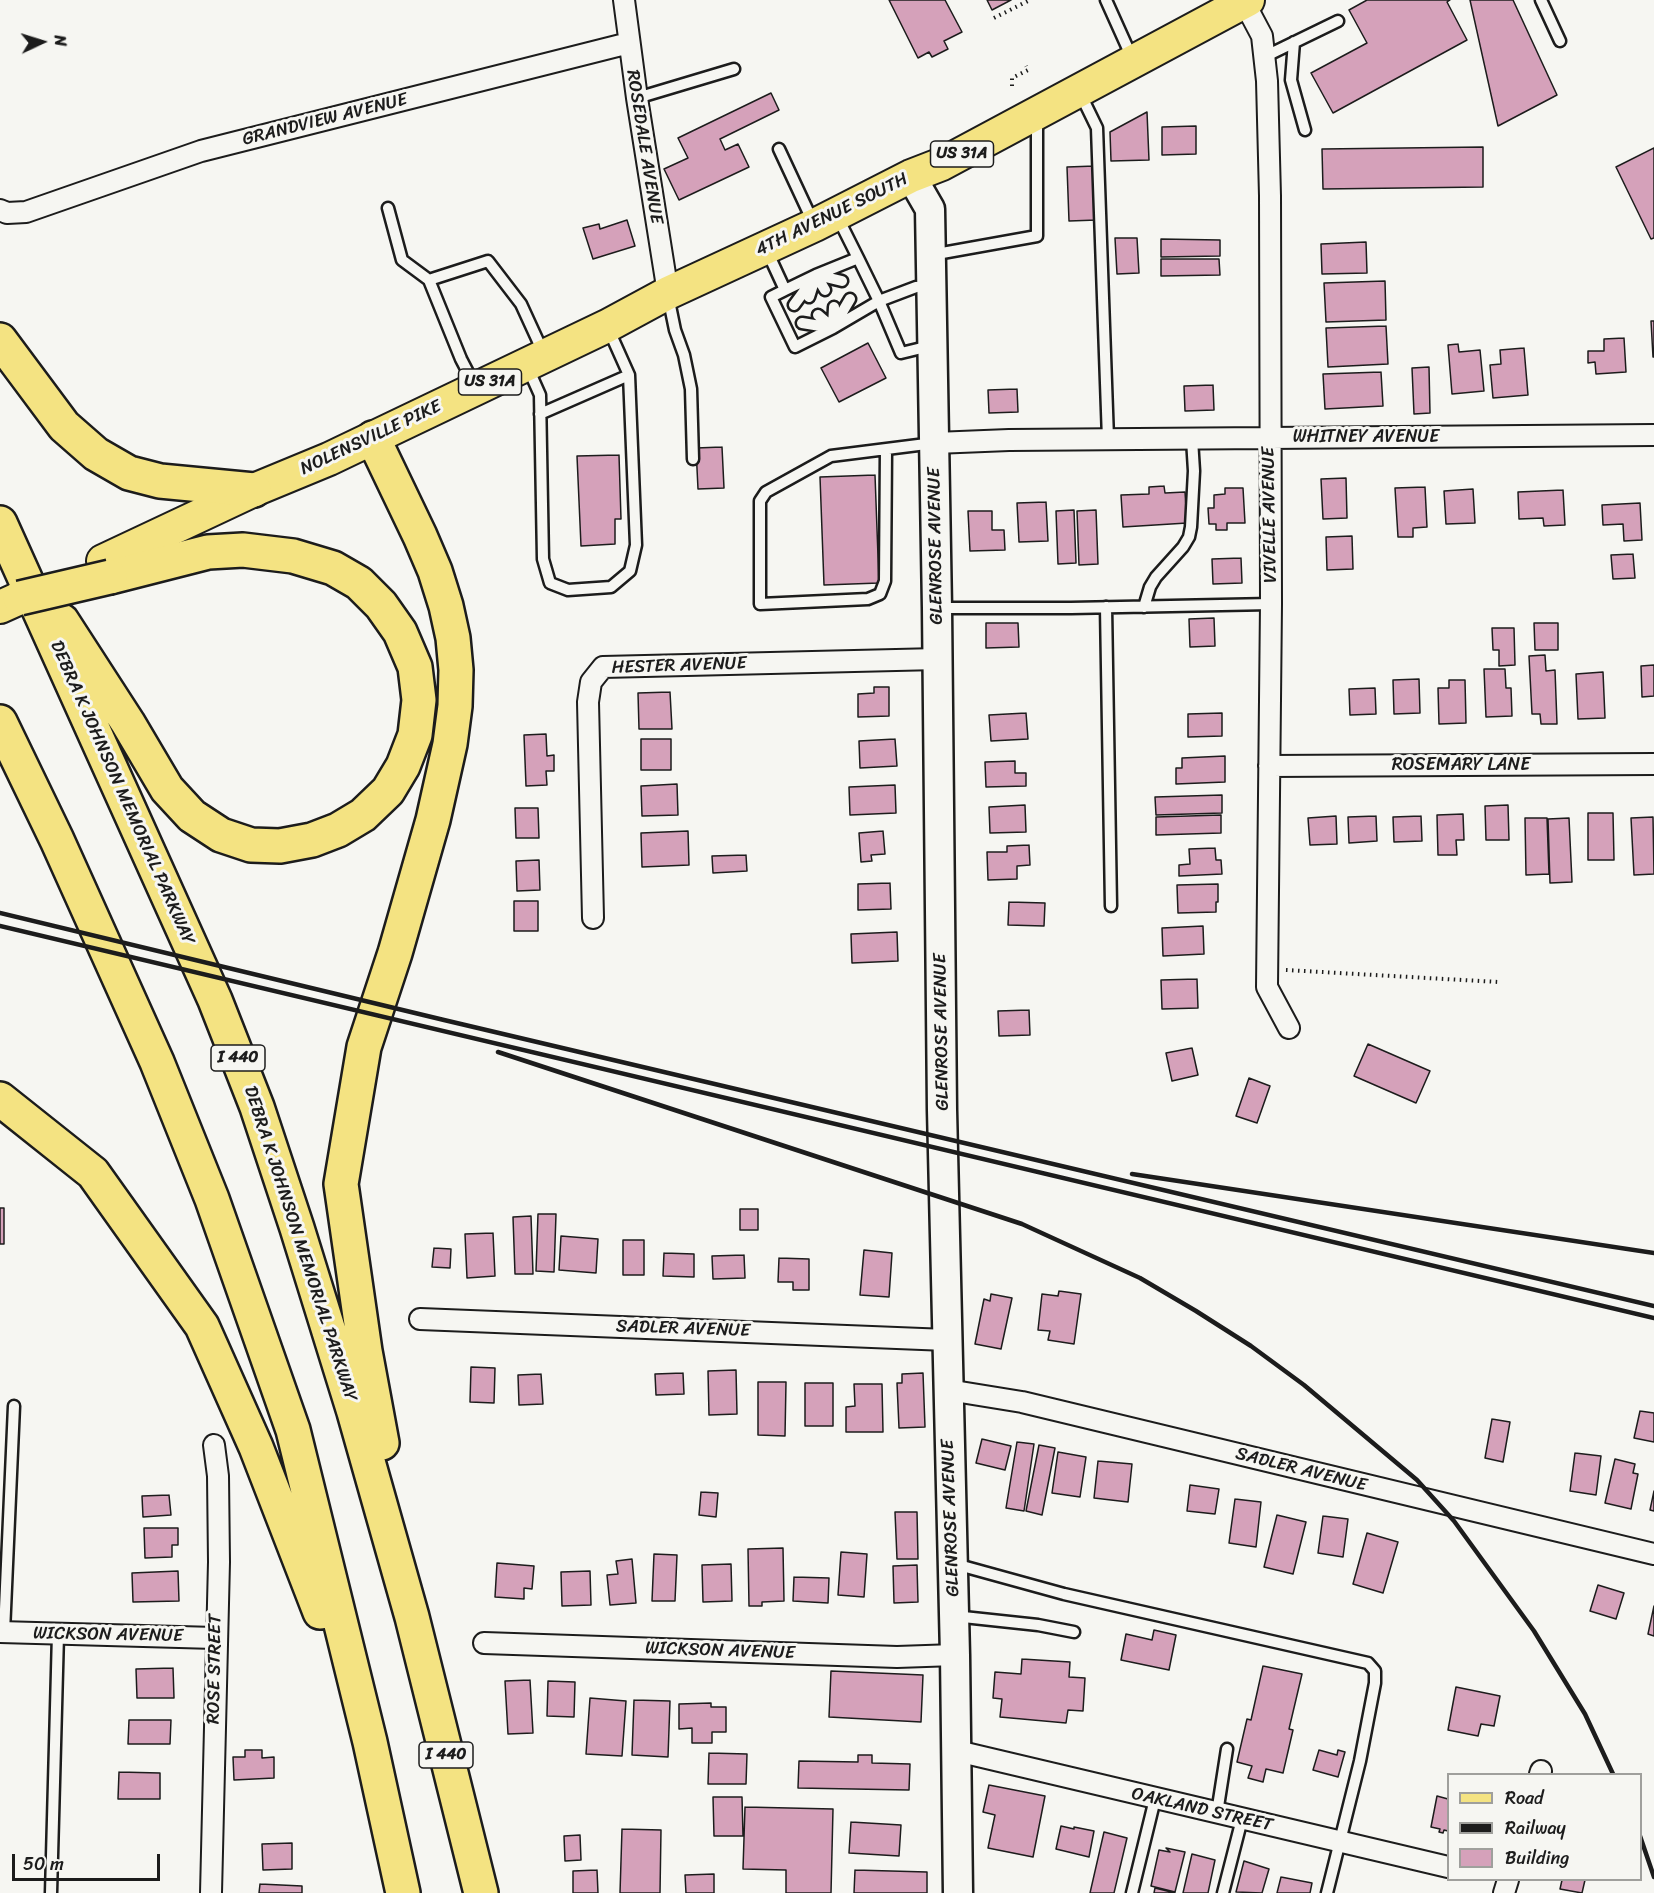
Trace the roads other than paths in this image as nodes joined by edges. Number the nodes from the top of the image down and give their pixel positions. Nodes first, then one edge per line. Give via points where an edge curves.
1 (624, 0) edge
2 (1106, 0) edge
3 (1541, 0) edge
4 (1246, 1) edge
5 (1338, 21) dead end
6 (1560, 41) dead end
7 (1294, 42) junction
8 (629, 43) junction
9 (1264, 57) junction
10 (1134, 60) junction
11 (734, 69) dead end
12 (1078, 90) junction
13 (637, 98) junction
14 (1036, 113) junction
15 (1305, 130) dead end
16 (779, 149) dead end
17 (911, 176) junction
18 (388, 208) dead end
19 (0, 210) edge
20 (825, 219) junction
21 (766, 248) junction
22 (931, 255) junction
23 (858, 258) junction
24 (816, 275) junction
25 (429, 280) junction
26 (842, 281) dead end
27 (932, 286) junction
28 (785, 290) junction
29 (825, 290) dead end
30 (668, 293) junction
31 (809, 297) dead end
32 (850, 299) dead end
33 (879, 301) junction
34 (794, 305) dead end
35 (834, 307) dead end
36 (818, 315) dead end
37 (802, 323) dead end
38 (608, 326) junction
39 (833, 328) junction
40 (0, 340) edge
41 (933, 345) junction
42 (536, 360) junction
43 (629, 375) junction
44 (476, 389) junction
45 (540, 414) junction
46 (1654, 435) edge
47 (373, 438) junction
48 (1270, 438) junction
49 (1108, 439) junction
50 (1192, 439) junction
51 (935, 443) junction
52 (886, 450) junction
53 (693, 459) dead end
54 (254, 490) junction
55 (2, 528) edge
56 (106, 569) junction
57 (10, 602) edge
58 (1271, 604) junction
59 (1106, 607) junction
60 (1144, 607) junction
61 (937, 608) junction
62 (938, 659) junction
63 (0, 722) edge
64 (1654, 764) edge
65 (1269, 766) junction
66 (1111, 906) dead end
67 (593, 918) dead end
68 (1289, 1028) dead end
69 (0, 1099) edge
70 (420, 1319) dead end
71 (947, 1340) junction
72 (948, 1390) junction
73 (14, 1406) dead end
74 (213, 1445) dead end
75 (1654, 1554) edge
76 (953, 1564) junction
77 (954, 1616) junction
78 (412, 1617) junction
79 (2, 1632) edge
80 (1074, 1632) dead end
81 (58, 1634) junction
82 (215, 1638) junction
83 (484, 1643) dead end
84 (955, 1655) junction
85 (370, 1742) junction
86 (1227, 1749) dead end
87 (957, 1751) junction
88 (1155, 1799) junction
89 (1217, 1813) junction
90 (1242, 1819) junction
91 (1340, 1842) junction
92 (1447, 1867) edge
93 (51, 1893) edge
94 (211, 1893) edge
95 (402, 1893) edge
96 (481, 1893) edge
97 (958, 1893) edge
98 (1132, 1893) edge
99 (1223, 1893) edge
100 (1327, 1893) edge

1 - 8 street, ROSEDALE AVENUE
2 - 10 lane
3 - 6 lane
4 - 9 street, VIVELLE AVENUE via 1262,36
4 - 10 main road, 4TH AVENUE SOUTH / US 31A
5 - 7 lane
7 - 9 lane
7 - 15 lane via 1291,80
8 - 13 street, ROSEDALE AVENUE
8 - 19 street, GRANDVIEW AVENUE via 201,151 26,212
9 - 48 street, VIVELLE AVENUE via 1270,196
10 - 12 main road, 4TH AVENUE SOUTH / US 31A
11 - 13 lane
12 - 14 main road, 4TH AVENUE SOUTH / US 31A
12 - 49 lane via 1097,128
13 - 30 street, ROSEDALE AVENUE
14 - 17 main road, 4TH AVENUE SOUTH / US 31A via 942,164
14 - 22 lane via 1037,236
16 - 20 lane
17 - 20 main road, 4TH AVENUE SOUTH / US 31A
17 - 22 street, GLENROSE AVENUE via 930,209
18 - 25 lane via 402,260
20 - 21 main road, 4TH AVENUE SOUTH / US 31A
20 - 23 lane
21 - 28 lane
21 - 30 main road, 4TH AVENUE SOUTH / US 31A
22 - 27 street, GLENROSE AVENUE
23 - 24 lane
23 - 33 lane
24 - 26 lane
24 - 28 lane
24 - 29 lane
24 - 31 lane
24 - 34 lane
25 - 42 lane via 488,261 521,304
25 - 44 lane
27 - 33 lane via 916,287
27 - 41 street, GLENROSE AVENUE
28 - 39 lane via 771,297 795,347
30 - 38 main road, NOLENSVILLE PIKE / US 31A
30 - 53 lane via 691,389
32 - 39 lane
33 - 39 lane
33 - 41 lane via 901,353
35 - 39 lane
36 - 39 lane
37 - 39 lane
38 - 42 main road, NOLENSVILLE PIKE / US 31A
38 - 43 lane
40 - 54 highway via 64,426 96,454 129,473 160,481
41 - 51 street, GLENROSE AVENUE
42 - 44 main road, NOLENSVILLE PIKE / US 31A
42 - 45 lane
43 - 45 lane
43 - 45 lane via 636,546 630,571 612,587 568,590 550,583 543,559
44 - 47 main road, NOLENSVILLE PIKE / US 31A
46 - 48 street, WHITNEY AVENUE
47 - 54 main road, NOLENSVILLE PIKE / US 31A
47 - 78 highway via 435,571 453,638 456,670 450,744 430,831 364,1047 341,1184 365,1351
48 - 50 street, WHITNEY AVENUE
48 - 58 street, VIVELLE AVENUE
49 - 50 street, WHITNEY AVENUE
49 - 51 street, WHITNEY AVENUE
50 - 60 lane via 1189,537 1156,577
51 - 52 lane
51 - 61 street, GLENROSE AVENUE
52 - 52 lane via 831,456 766,492 760,501 760,604 868,599 880,594 885,580
54 - 56 main road, NOLENSVILLE PIKE / US 31A
55 - 56 highway via 167,789 192,816 221,835 251,845 280,846 338,831 388,791 415,735 419,700 415,668 394,623 359,583 333,568 293,556 243,550
55 - 78 highway, DEBRA K JOHNSON MEMORIAL PARKWAY / I 440 via 215,1000 257,1107 351,1400
56 - 57 highway, bridge
58 - 60 lane
58 - 65 street, VIVELLE AVENUE
59 - 60 lane
59 - 61 lane
59 - 66 lane
61 - 62 street, GLENROSE AVENUE
62 - 67 street, HESTER AVENUE via 603,668 591,682 588,702
62 - 71 street, GLENROSE AVENUE
63 - 85 highway via 133,1008 212,1199 293,1430
64 - 65 street, ROSEMARY LANE
65 - 68 street, VIVELLE AVENUE via 1267,987
69 - 85 highway via 93,1173 202,1326 256,1447
70 - 71 street, SADLER AVENUE
71 - 72 street, GLENROSE AVENUE
72 - 75 street, SADLER AVENUE via 1022,1402
72 - 76 street, GLENROSE AVENUE
73 - 79 lane
74 - 82 street, ROSE STREET via 219,1562
76 - 77 street, GLENROSE AVENUE
76 - 91 lane via 1064,1594 1368,1663 1375,1671 1376,1683
77 - 80 lane
77 - 84 street, GLENROSE AVENUE
78 - 96 highway, DEBRA K JOHNSON MEMORIAL PARKWAY / I 440
79 - 81 street, WICKSON AVENUE
81 - 82 street, WICKSON AVENUE
81 - 93 lane
82 - 94 street, ROSE STREET
83 - 84 street, WICKSON AVENUE via 897,1657
84 - 87 street, GLENROSE AVENUE
85 - 95 highway
86 - 89 lane
87 - 88 street, OAKLAND STREET
87 - 97 street, GLENROSE AVENUE
88 - 89 street, OAKLAND STREET
88 - 98 lane
89 - 90 street, OAKLAND STREET
90 - 91 street, OAKLAND STREET
90 - 99 lane
91 - 92 street, OAKLAND STREET
91 - 100 lane

